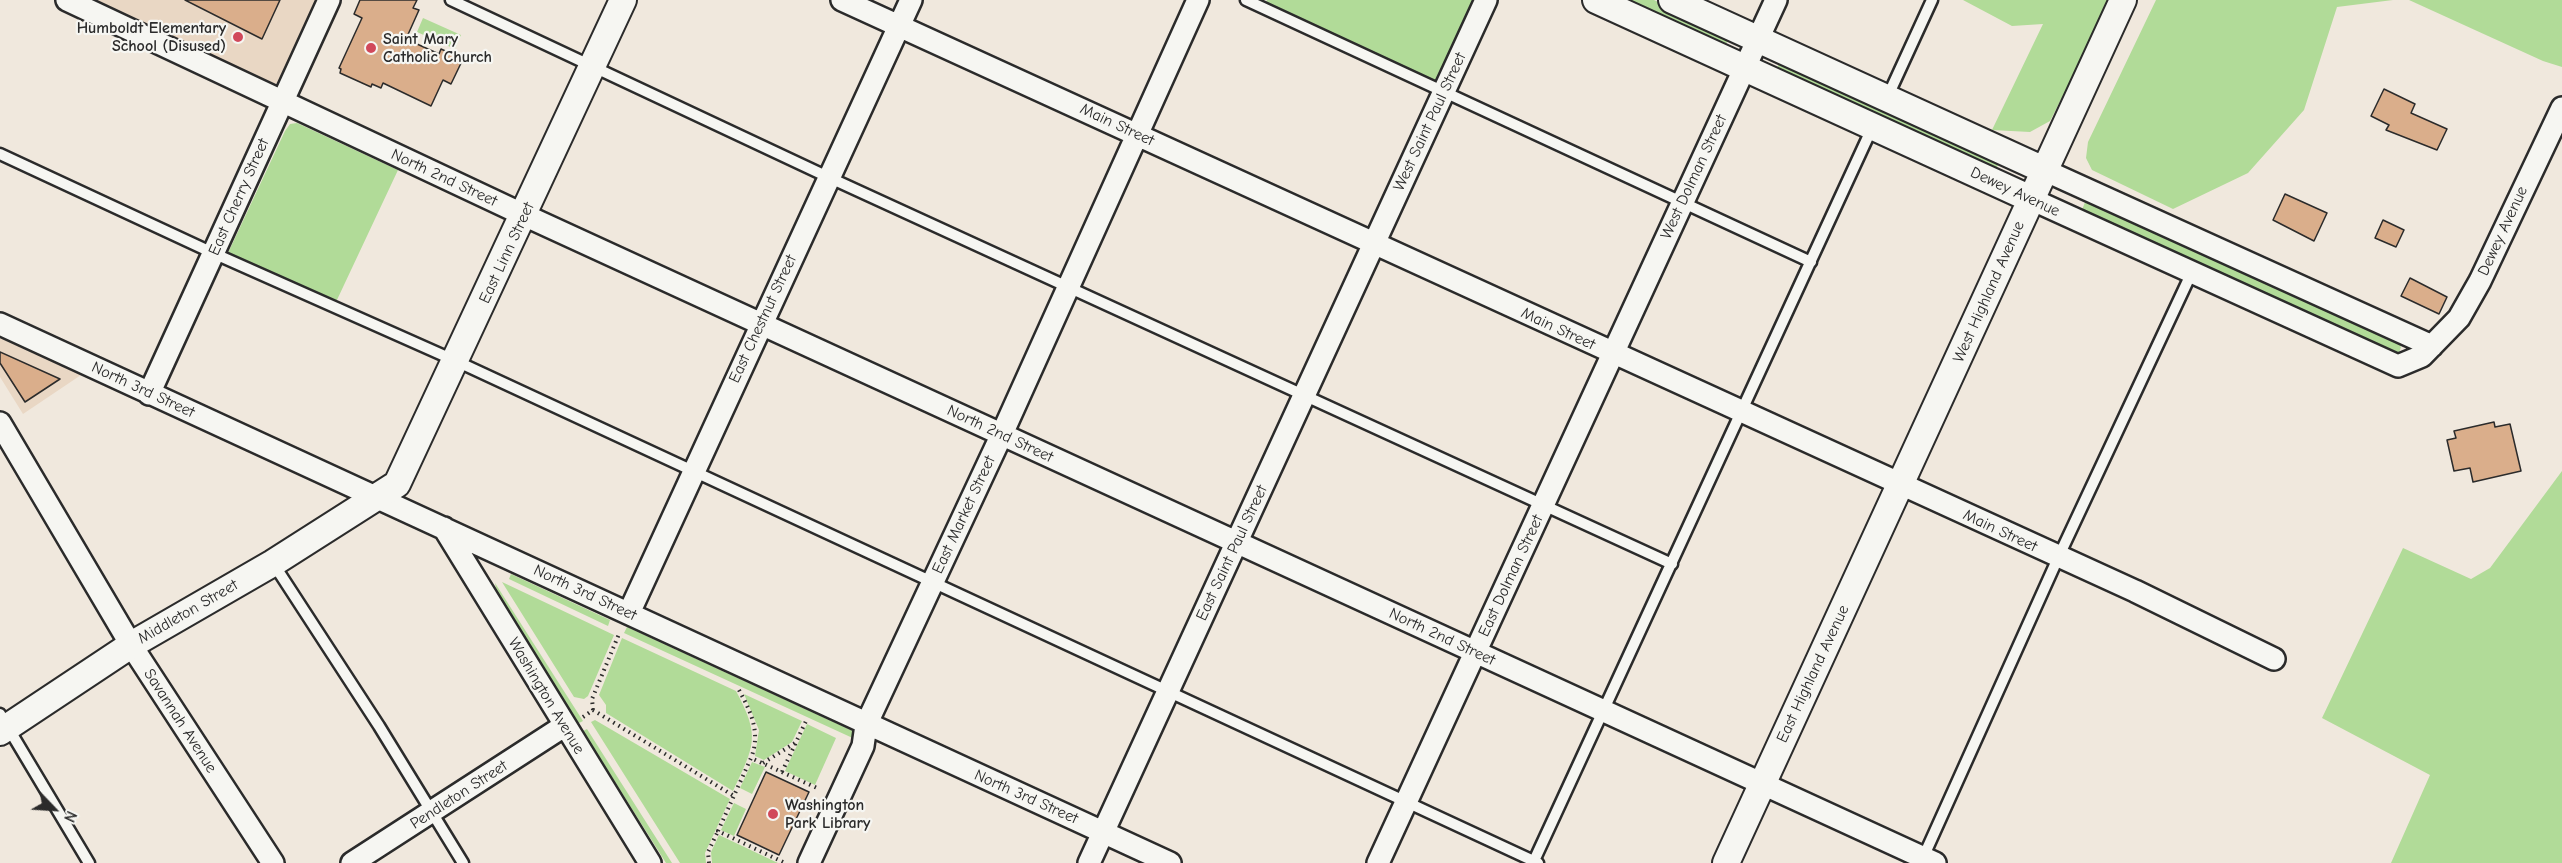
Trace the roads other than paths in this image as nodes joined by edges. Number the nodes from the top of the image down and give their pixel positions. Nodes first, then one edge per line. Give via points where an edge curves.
1 (67, 0) edge
2 (329, 0) edge
3 (452, 0) edge
4 (622, 0) edge
5 (842, 0) edge
6 (910, 0) edge
7 (1197, 0) edge
8 (1246, 0) edge
9 (1486, 0) edge
10 (1596, 0) edge
11 (1672, 0) edge
12 (1776, 0) edge
13 (1932, 0) edge
14 (2123, 0) edge
15 (899, 26) junction
16 (1758, 40) junction
17 (593, 66) junction
18 (1744, 68) junction
19 (1443, 93) junction
20 (1887, 98) junction
21 (281, 102) junction
22 (2562, 108) edge
23 (1873, 126) junction
24 (1136, 133) junction
25 (0, 154) edge
26 (2044, 170) junction
27 (828, 177) junction
28 (2031, 199) junction
29 (1681, 203) junction
30 (524, 215) junction
31 (1375, 244) junction
32 (213, 253) junction
33 (1811, 262) junction
34 (2192, 272) junction
35 (1068, 287) junction
36 (0, 324) edge
37 (760, 324) junction
38 (2432, 346) junction
39 (1612, 354) junction
40 (456, 361) junction
41 (149, 394) junction
42 (1305, 396) junction
43 (1741, 412) junction
44 (0, 423) edge
45 (1002, 434) junction
46 (693, 472) junction
47 (1901, 486) junction
48 (380, 497) junction
49 (1543, 506) junction
50 (444, 528) junction
51 (1236, 543) junction
52 (2058, 558) junction
53 (273, 563) junction
54 (1672, 564) junction
55 (932, 584) junction
56 (628, 613) junction
57 (131, 645) junction
58 (1476, 652) junction
59 (2274, 659) dead end
60 (1167, 692) junction
61 (1602, 711) junction
62 (573, 722) junction
63 (3, 724) edge
64 (866, 725) junction
65 (1762, 784) junction
66 (1407, 800) junction
67 (432, 813) junction
68 (1103, 832) junction
69 (1926, 861) edge
70 (1535, 862) edge
71 (89, 863) edge
72 (273, 863) edge
73 (352, 863) edge
74 (463, 863) edge
75 (650, 863) edge
76 (809, 863) edge
77 (1089, 863) edge
78 (1170, 863) edge
79 (1378, 863) edge
80 (1726, 863) edge

1 - 21 street, North 2nd Street
2 - 21 street, East Cherry Street
3 - 17 lane
4 - 17 street, East Linn Street
5 - 15 street, Main Street
6 - 15 street, East Chestnut Street
7 - 24 street, East Market Street
8 - 19 lane
9 - 19 street, West Saint Paul Street
10 - 18 street, Dewey Avenue
11 - 16 street, Dewey Avenue
12 - 16 street, West Dolman Street
13 - 20 lane
14 - 26 street, West Highland Avenue
15 - 24 street, Main Street
15 - 27 street, East Chestnut Street
16 - 18 street, West Dolman Street
16 - 20 street, Dewey Avenue
17 - 27 lane
17 - 30 street, East Linn Street
18 - 23 street, Dewey Avenue
18 - 29 street, West Dolman Street
19 - 29 lane
19 - 31 street, West Saint Paul Street
20 - 26 street, Dewey Avenue
21 - 30 street, North 2nd Street
21 - 32 street, East Cherry Street
22 - 38 street, Dewey Avenue via 2480,281 2459,318
23 - 28 street, Dewey Avenue
23 - 33 lane
24 - 31 street, Main Street
24 - 35 street, East Market Street
25 - 32 lane
26 - 28 street, West Highland Avenue
26 - 38 street, Dewey Avenue
27 - 35 lane
27 - 37 street, East Chestnut Street
28 - 34 street, Dewey Avenue
28 - 47 street, West Highland Avenue
29 - 33 lane
29 - 39 street, West Dolman Street
30 - 37 street, North 2nd Street
30 - 40 street, East Linn Street
31 - 39 street, Main Street
31 - 42 street, East Saint Paul Street
32 - 40 lane
32 - 41 street, East Cherry Street
33 - 43 lane
34 - 38 street, Dewey Avenue via 2398,366 2422,356
34 - 52 lane
35 - 42 lane
35 - 45 street, East Market Street
36 - 41 street, North 3rd Street
37 - 45 street, North 2nd Street
37 - 46 street, East Chestnut Street
39 - 43 street, Main Street
39 - 49 street, East Dolman Street
40 - 46 lane
40 - 48 street, East Linn Street via 397,484
41 - 48 street, North 3rd Street
42 - 49 lane
42 - 51 street, East Saint Paul Street
43 - 47 street, Main Street
43 - 54 lane
44 - 57 street, Savannah Avenue
45 - 51 street, North 2nd Street
45 - 55 street, East Market Street
46 - 55 lane
46 - 56 street, East Chestnut Street
47 - 52 street, Main Street
47 - 65 street, East Highland Avenue
48 - 50 street, North 3rd Street
48 - 53 street, Middleton Street
49 - 54 lane
49 - 58 street, East Dolman Street
50 - 56 street, North 3rd Street
50 - 62 street, Washington Avenue
51 - 58 street, North 2nd Street
51 - 60 street, East Saint Paul Street
52 - 59 street, Main Street
52 - 69 lane
53 - 57 street, Middleton Street
53 - 67 lane
54 - 61 lane
55 - 60 lane
55 - 64 street, East Market Street
56 - 64 street, North 3rd Street
57 - 63 street, Middleton Street
57 - 72 street, Savannah Avenue
58 - 61 street, North 2nd Street
58 - 66 street, East Dolman Street
60 - 66 lane
60 - 68 street, East Saint Paul Street
61 - 65 street, North 2nd Street
61 - 70 lane
62 - 67 street, Pendleton Street
62 - 75 street, Washington Avenue
63 - 71 lane
64 - 68 street, North 3rd Street
64 - 76 street, East Market Street via 863,746
65 - 69 street, North 2nd Street
65 - 80 street, East Highland Avenue
66 - 70 lane
66 - 79 street, East Dolman Street
67 - 73 street, Pendleton Street
67 - 74 lane
68 - 77 street, East Saint Paul Street
68 - 78 street, North 3rd Street

